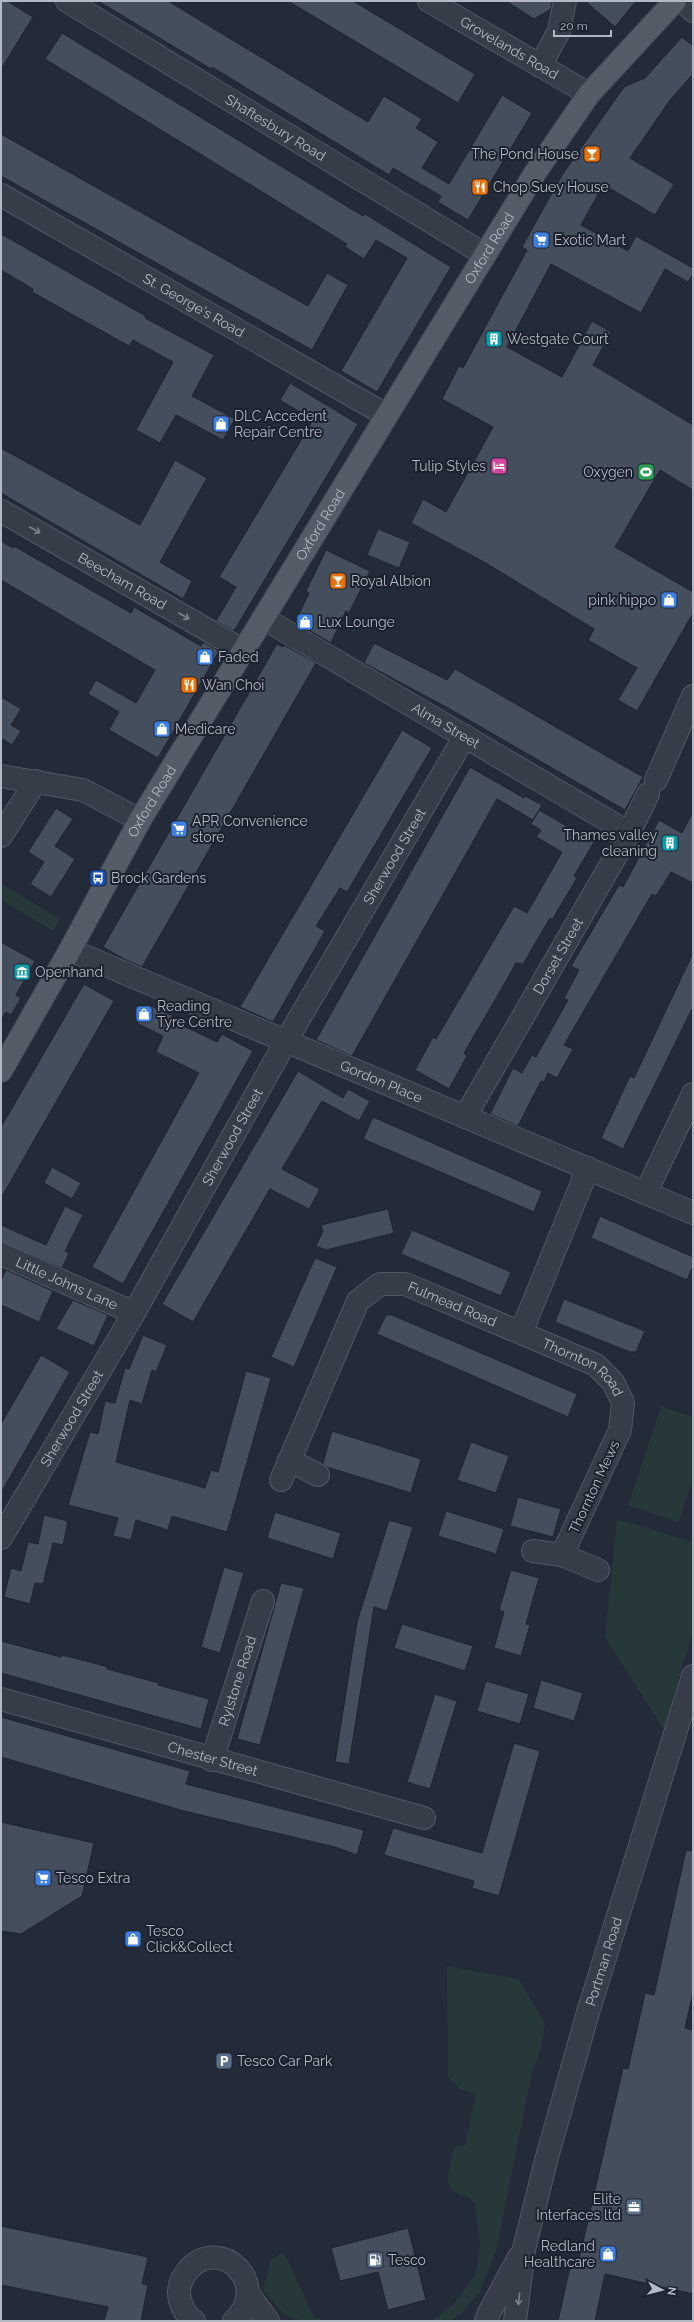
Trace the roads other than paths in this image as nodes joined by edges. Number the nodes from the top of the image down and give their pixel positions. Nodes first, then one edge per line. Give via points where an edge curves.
1 (67, 1) edge
2 (429, 1) edge
3 (565, 1) edge
4 (675, 1) edge
5 (683, 1) edge
6 (693, 11) edge
7 (540, 66) junction
8 (589, 94) junction
9 (1, 194) edge
10 (484, 254) junction
11 (386, 415) junction
12 (1, 511) edge
13 (263, 618) junction
14 (244, 651) junction
15 (693, 696) edge
16 (465, 736) junction
17 (1, 776) edge
18 (36, 781) junction
19 (140, 820) junction
20 (629, 833) junction
21 (1, 836) edge
22 (70, 950) junction
23 (286, 1041) junction
24 (1, 1071) edge
25 (693, 1094) edge
26 (465, 1117) junction
27 (588, 1168) junction
28 (646, 1192) junction
29 (693, 1212) edge
30 (1, 1254) edge
31 (134, 1313) junction
32 (521, 1333) junction
33 (623, 1418) joint
34 (289, 1460) junction
35 (318, 1475) dead end
36 (281, 1480) dead end
37 (1, 1538) edge
38 (533, 1550) dead end
39 (562, 1555) junction
40 (598, 1570) dead end
41 (263, 1601) dead end
42 (693, 1676) edge
43 (1, 1699) edge
44 (212, 1760) junction
45 (424, 1818) dead end
46 (524, 2249) junction
47 (248, 2293) junction
48 (485, 2318) edge
49 (191, 2320) edge
50 (234, 2321) edge
51 (268, 2321) edge
52 (515, 2321) edge

1 - 10 street, Shaftesbury Road
2 - 7 street, Grovelands Road
3 - 7 street via 559,31
4 - 8 main road, Oxford Road
5 - 6 street
7 - 8 street, Grovelands Road
8 - 10 main road, Oxford Road via 538,167
9 - 11 street, St. George's Road
10 - 11 main road, Oxford Road
11 - 13 main road, Oxford Road
12 -> 14 street, Beecham Road
13 - 14 main road, Oxford Road
13 - 16 street, Alma Street
14 - 19 main road, Oxford Road
15 - 20 street, Dorset Street
16 - 20 street, Alma Street
16 - 23 street, Sherwood Street
17 - 18 street
18 - 19 street via 83,790
18 - 21 street
19 - 22 main road, Oxford Road
20 - 26 street, Dorset Street
22 - 23 street, Gordon Place
22 - 24 main road, Oxford Road
23 - 26 street, Gordon Place
23 - 31 street, Sherwood Street
25 - 28 street
26 - 27 street, Gordon Place
27 - 28 street, Gordon Place
27 - 32 street
28 - 29 street, Gordon Place
30 - 31 street, Little Johns Lane
31 - 37 street, Sherwood Street
32 - 33 street, Thornton Road via 596,1365 613,1382 623,1403
32 - 34 street, Fulmead Road via 405,1284 380,1284 358,1301
33 - 39 street, Thornton Mews via 620,1430
34 - 35 street
34 - 36 street, Fulmead Road
38 - 39 street
39 - 40 street
41 - 44 street, Rylstone Road
42 - 46 street, Portman Road via 589,2009
43 - 44 street, Chester Street
44 - 45 street, Chester Street
46 - 48 street, Portman Road
46 -> 52 street, Portman Road
47 - 49 street via 244,2276 229,2262 209,2258 199,2262 186,2272 180,2286 180,2302
47 - 50 street via 246,2304
47 - 51 street

